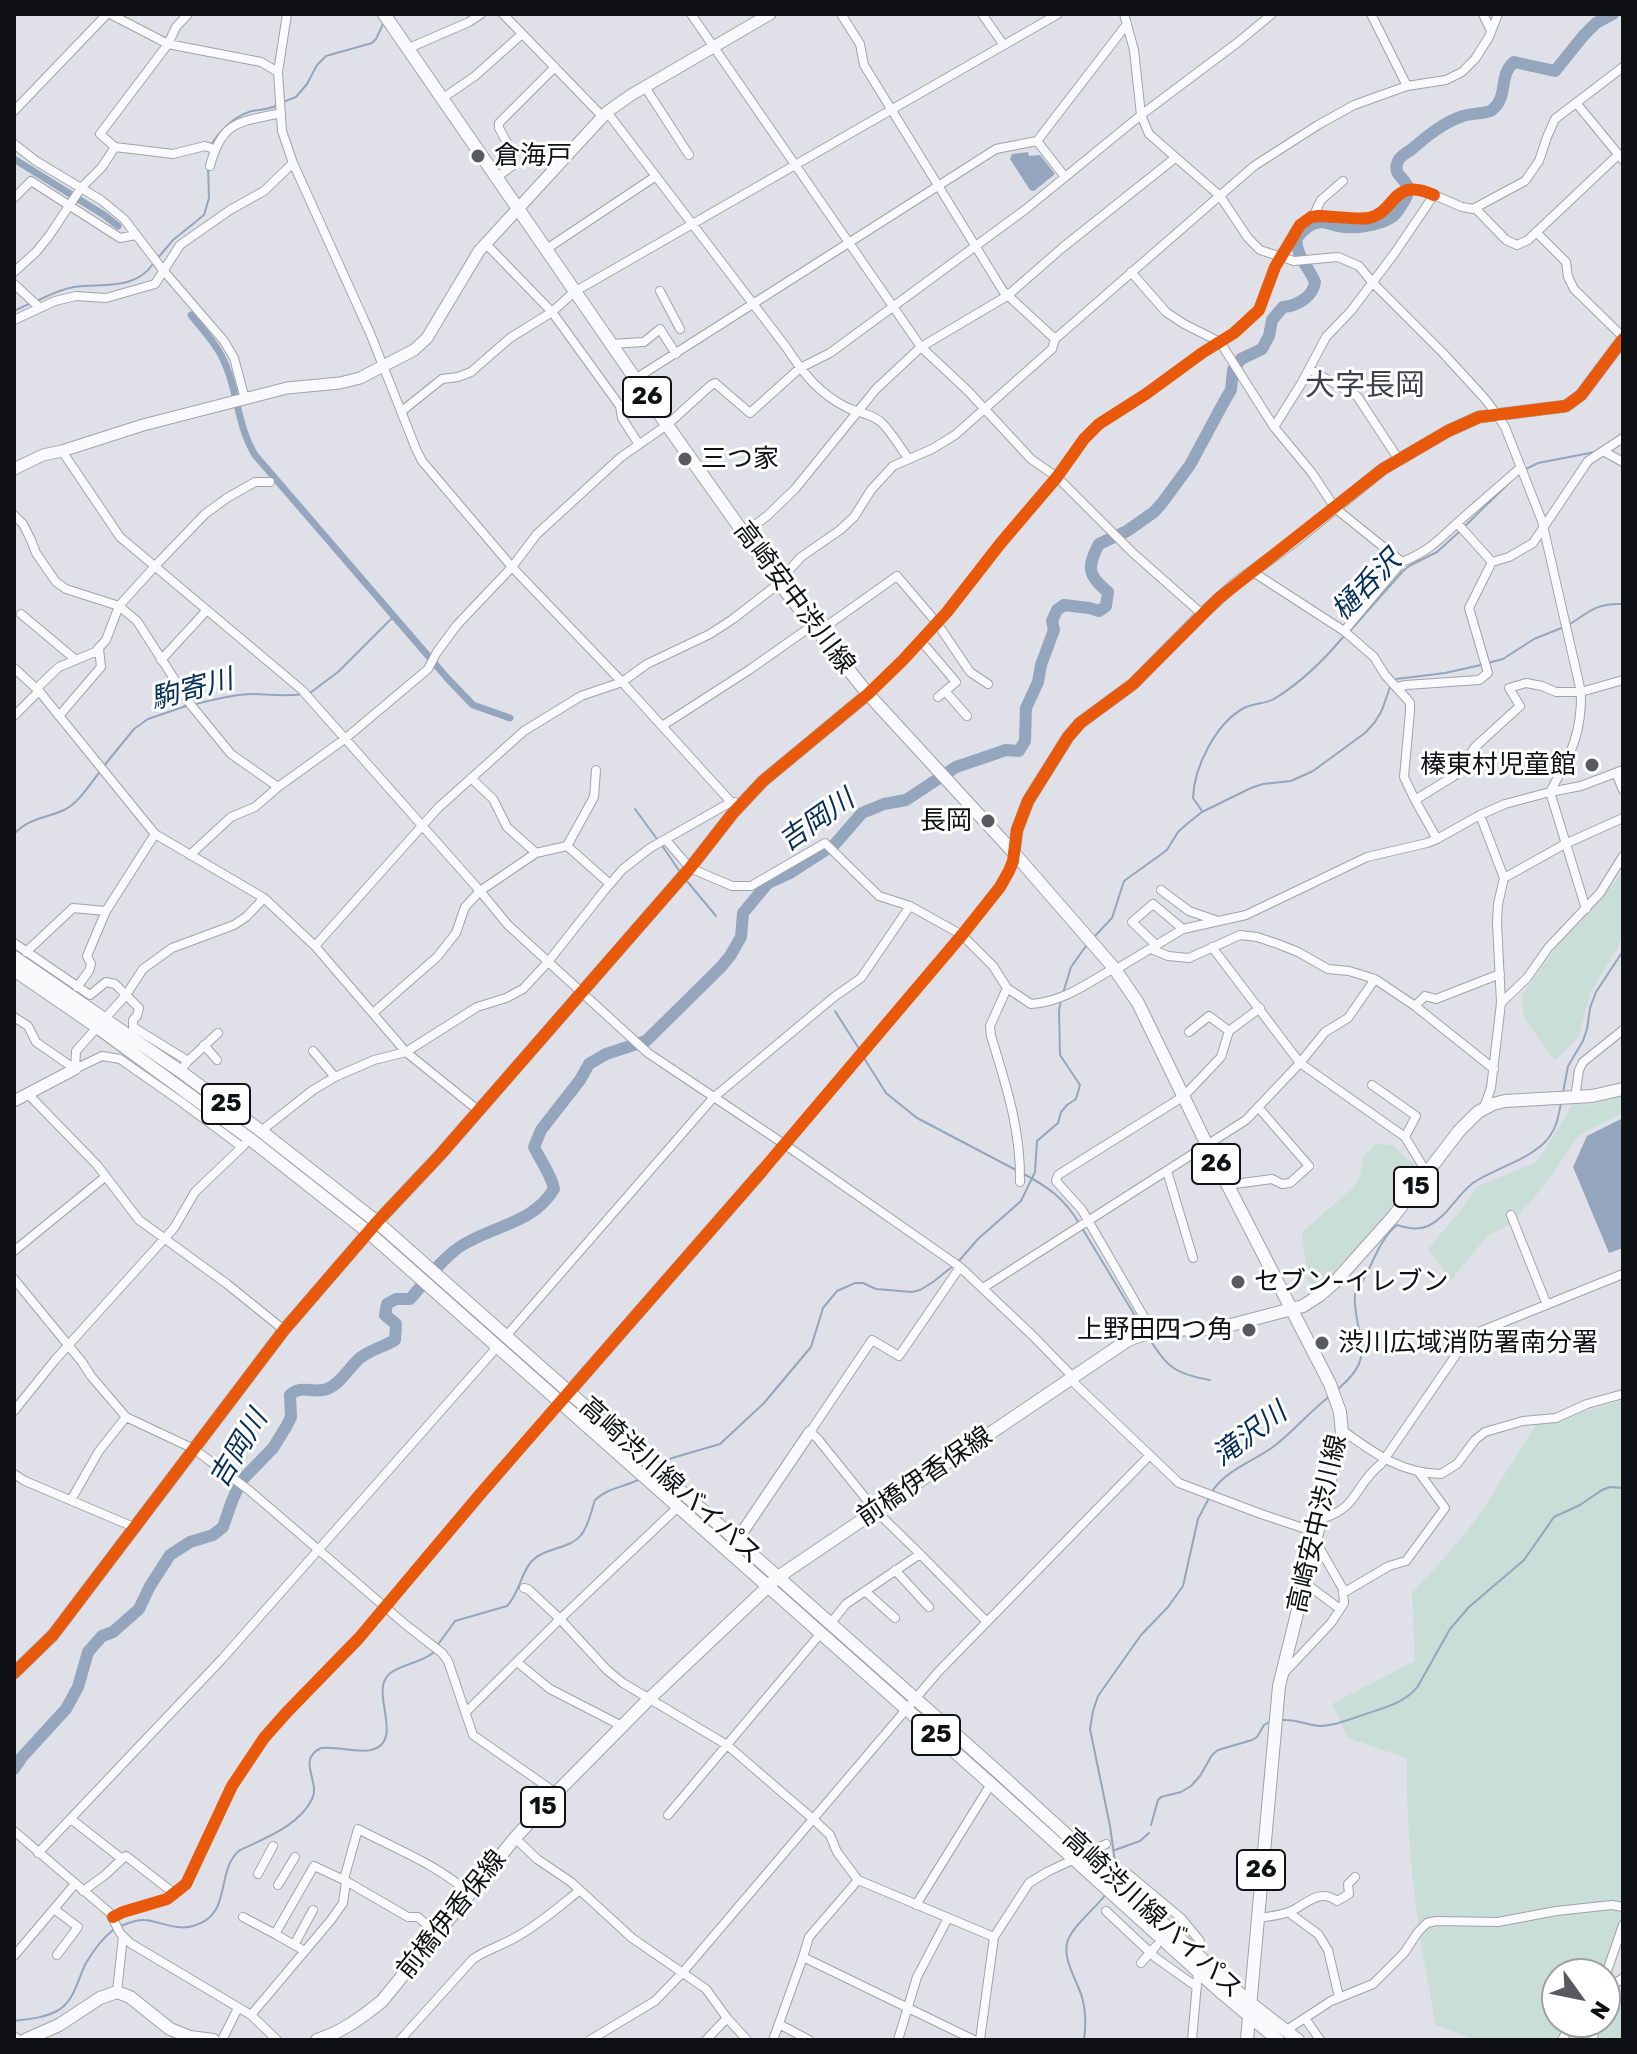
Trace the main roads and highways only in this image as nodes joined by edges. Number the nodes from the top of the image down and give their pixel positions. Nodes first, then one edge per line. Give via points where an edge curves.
1 (386, 17) edge
2 (20, 954) edge
3 (14, 970) edge
4 (101, 1023) junction
5 (1623, 1089) edge
6 (373, 1227) junction
7 (1292, 1310) junction
8 (778, 1577) junction
9 (768, 1586) junction
10 (826, 1629) junction
11 (1105, 1880) junction
12 (1123, 1895) junction
13 (1249, 2009) junction
14 (1282, 2035) edge
15 (25, 2040) edge
16 (213, 2040) edge
17 (317, 2040) edge
18 (1247, 2040) edge
19 (1298, 2040) edge

1 - 7 main road, 高崎安中渋川線 / 26 via 779,583 868,694 1115,969 1138,1003
2 - 4 main road, 高崎渋川線バイパス / 25
3 - 4 main road, 高崎渋川線バイパス / 25
4 - 6 main road, 高崎渋川線バイパス / 25 via 246,1143
4 - 6 main road, 高崎渋川線バイパス / 25 via 184,1066
5 - 7 main road, 前橋伊香保線 / 15 via 1505,1101 1483,1110 1466,1123 1328,1289
6 - 8 main road, 高崎渋川線バイパス / 25 via 428,1265
6 - 9 main road, 高崎渋川線バイパス / 25 via 418,1276
7 - 8 main road, 前橋伊香保線 / 15 via 1216,1329 1152,1331 1128,1340
7 - 13 main road, 高崎安中渋川線 / 26 via 1330,1384 1342,1430 1282,1675
8 - 9 main road, 前橋伊香保線 / 15
8 - 10 main road, 高崎渋川線バイパス / 25
9 - 10 main road, 高崎渋川線バイパス / 25
9 - 17 main road, 前橋伊香保線 / 15 via 556,1793 382,2001 336,2034
10 - 11 main road, 高崎渋川線バイパス / 25 via 1074,1860
10 - 11 main road, 高崎渋川線バイパス / 25 via 916,1698 1087,1853
11 - 12 main road, 高崎渋川線バイパス / 25
12 - 13 main road, 高崎渋川線バイパス / 25
12 - 13 main road, 高崎渋川線バイパス / 25 via 1198,1972
13 - 14 main road, 高崎渋川線バイパス / 25
13 - 18 main road, 高崎安中渋川線 / 26
14 - 19 main road, 高崎渋川線バイパス / 25
15 - 16 main road via 117,1992 170,2029

